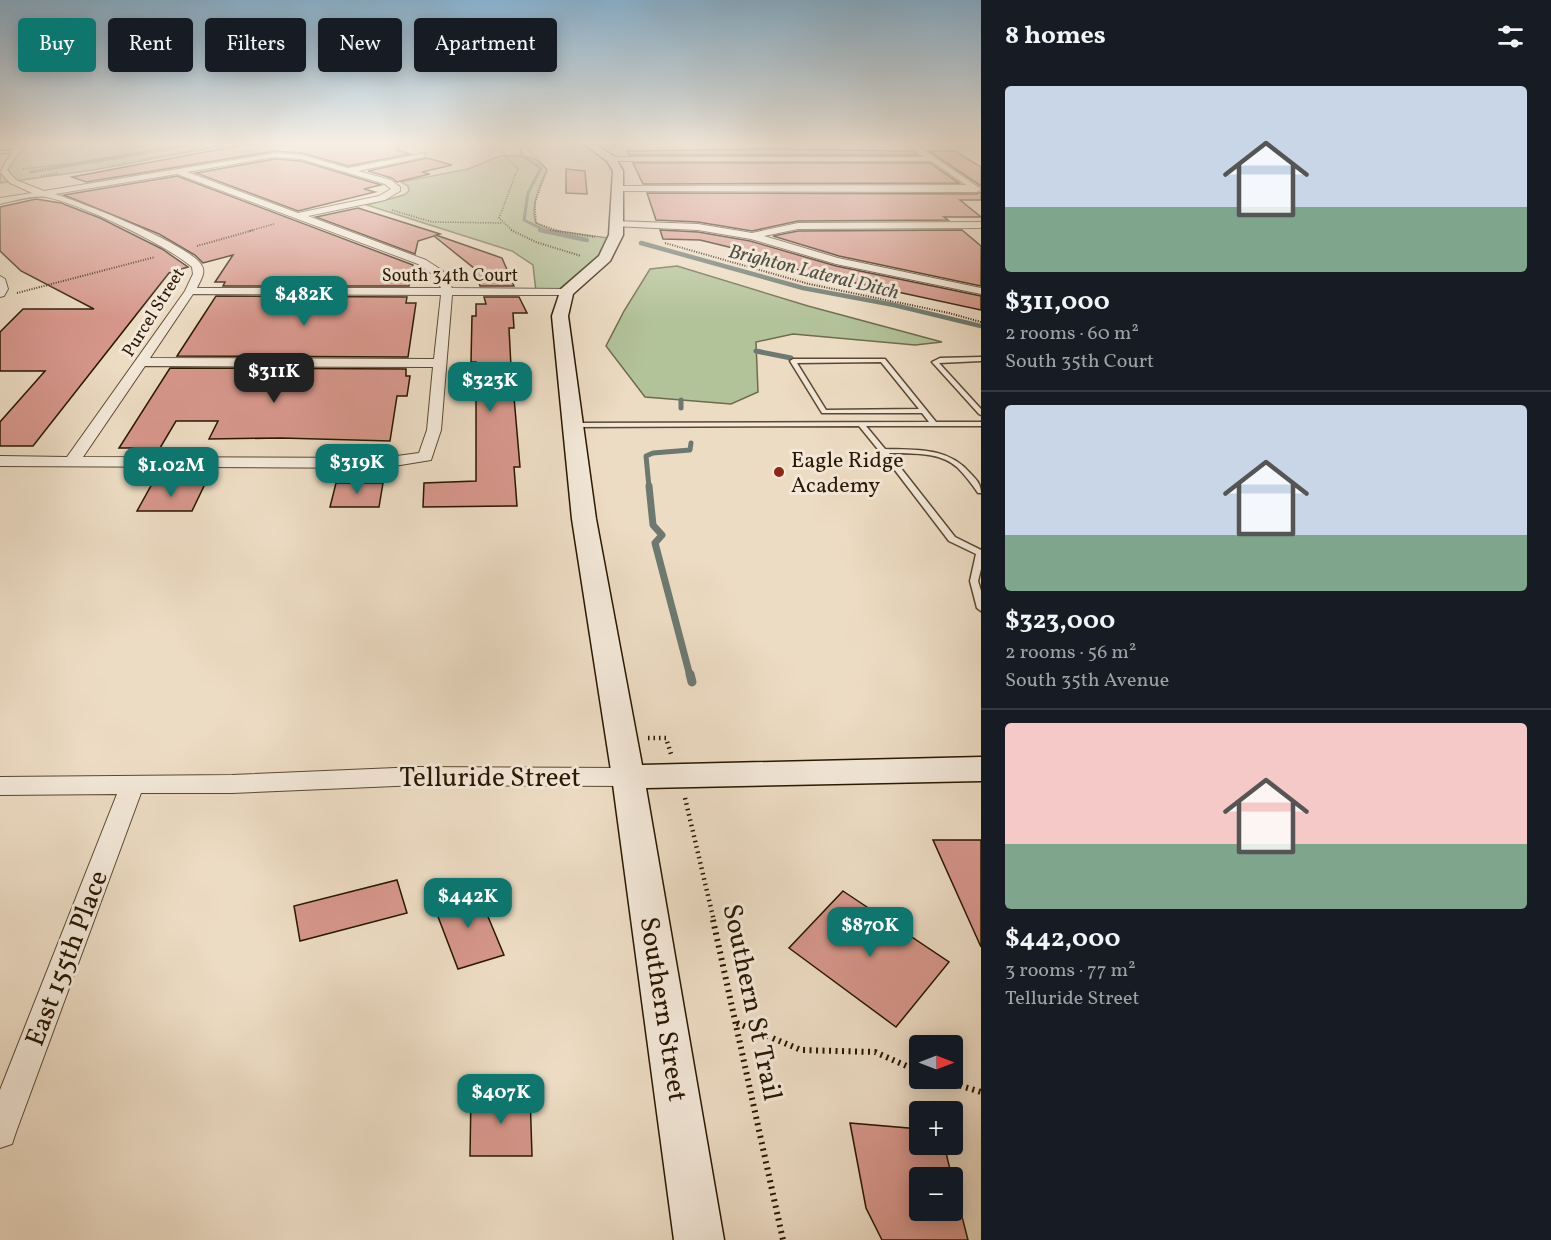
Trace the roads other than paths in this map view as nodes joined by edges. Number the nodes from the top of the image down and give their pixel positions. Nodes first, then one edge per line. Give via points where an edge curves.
1 (72, 203) edge
2 (267, 203) edge
3 (357, 203) edge
4 (616, 203) edge
5 (301, 215) junction
6 (981, 225) edge
7 (615, 231) junction
8 (752, 236) junction
9 (0, 279) edge
10 (190, 291) junction
11 (447, 291) junction
12 (981, 291) edge
13 (566, 292) junction
14 (0, 294) edge
15 (981, 360) edge
16 (141, 362) junction
17 (438, 363) junction
18 (924, 411) junction
19 (981, 413) edge
20 (935, 424) junction
21 (981, 424) edge
22 (572, 425) junction
23 (861, 425) junction
24 (884, 451) junction
25 (0, 461) edge
26 (72, 461) junction
27 (981, 491) edge
28 (980, 552) edge
29 (981, 608) edge
30 (981, 770) edge
31 (628, 777) junction
32 (132, 785) junction
33 (0, 786) edge
34 (0, 1132) edge
35 (699, 1240) edge

1 - 10 street, Purcel Street via 192,260 198,274
2 - 5 street
3 - 5 street
4 - 7 street
5 - 11 street via 422,262 442,275
6 - 8 street via 798,226
7 - 8 street via 689,226
7 - 13 street via 606,258
8 - 12 street via 836,261
9 - 14 street
10 - 11 street, South 34th Court
10 - 16 street, Purcel Street
11 - 13 street, South 34th Court
11 - 17 street
13 - 22 street, Southern Street via 560,316
15 - 19 lane via 935,362
16 - 17 street
16 - 26 street, Purcel Street
17 - 26 street via 434,430 426,457 382,463
18 - 18 lane via 883,360 793,361 824,412
18 - 20 lane
20 - 21 lane
20 - 23 lane
22 - 23 lane
22 - 31 street, Southern Street
23 - 24 lane
24 - 27 lane via 951,459
24 - 28 lane via 952,539
25 - 26 street
28 - 29 lane via 974,581
30 - 31 street, Telluride Street
31 - 32 street, Telluride Street via 419,776
31 - 35 street, Southern Street
32 - 33 street, Telluride Street
32 - 34 street, East 155th Place

